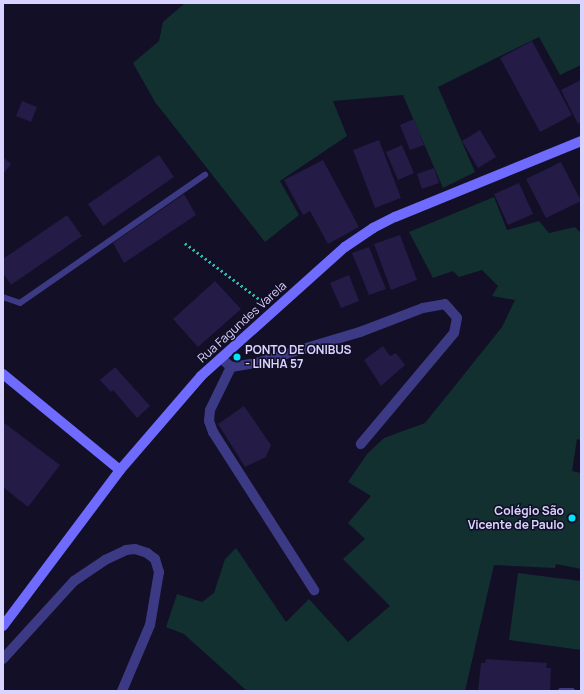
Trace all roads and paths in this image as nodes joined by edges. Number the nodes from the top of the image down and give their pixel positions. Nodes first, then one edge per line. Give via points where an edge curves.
1 (581, 141) edge
2 (205, 175) dead end
3 (185, 244) dead end
4 (3, 297) edge
5 (272, 312) junction
6 (221, 358) junction
7 (231, 367) junction
8 (3, 374) edge
9 (361, 444) dead end
10 (120, 470) junction
11 (314, 590) dead end
12 (3, 626) edge
13 (3, 660) edge
14 (122, 691) edge
15 (561, 691) edge
16 (572, 691) edge

1 - 5 main road, Rua Fagundes Varela via 373,228 345,247
2 - 4 lane via 20,302
3 - 5 path via 249,290
5 - 6 main road, Rua Fagundes Varela
6 - 7 street
6 - 10 main road, Rua Fagundes Varela
7 - 9 street via 274,359 360,332 423,308 445,304 457,318 454,333
7 - 11 street via 210,410 214,432
8 - 10 main road
10 - 12 main road, Rua Fagundes Varela
13 - 14 street via 74,581 105,560 126,550 147,553 155,560 159,572 150,625
15 - 16 lane

